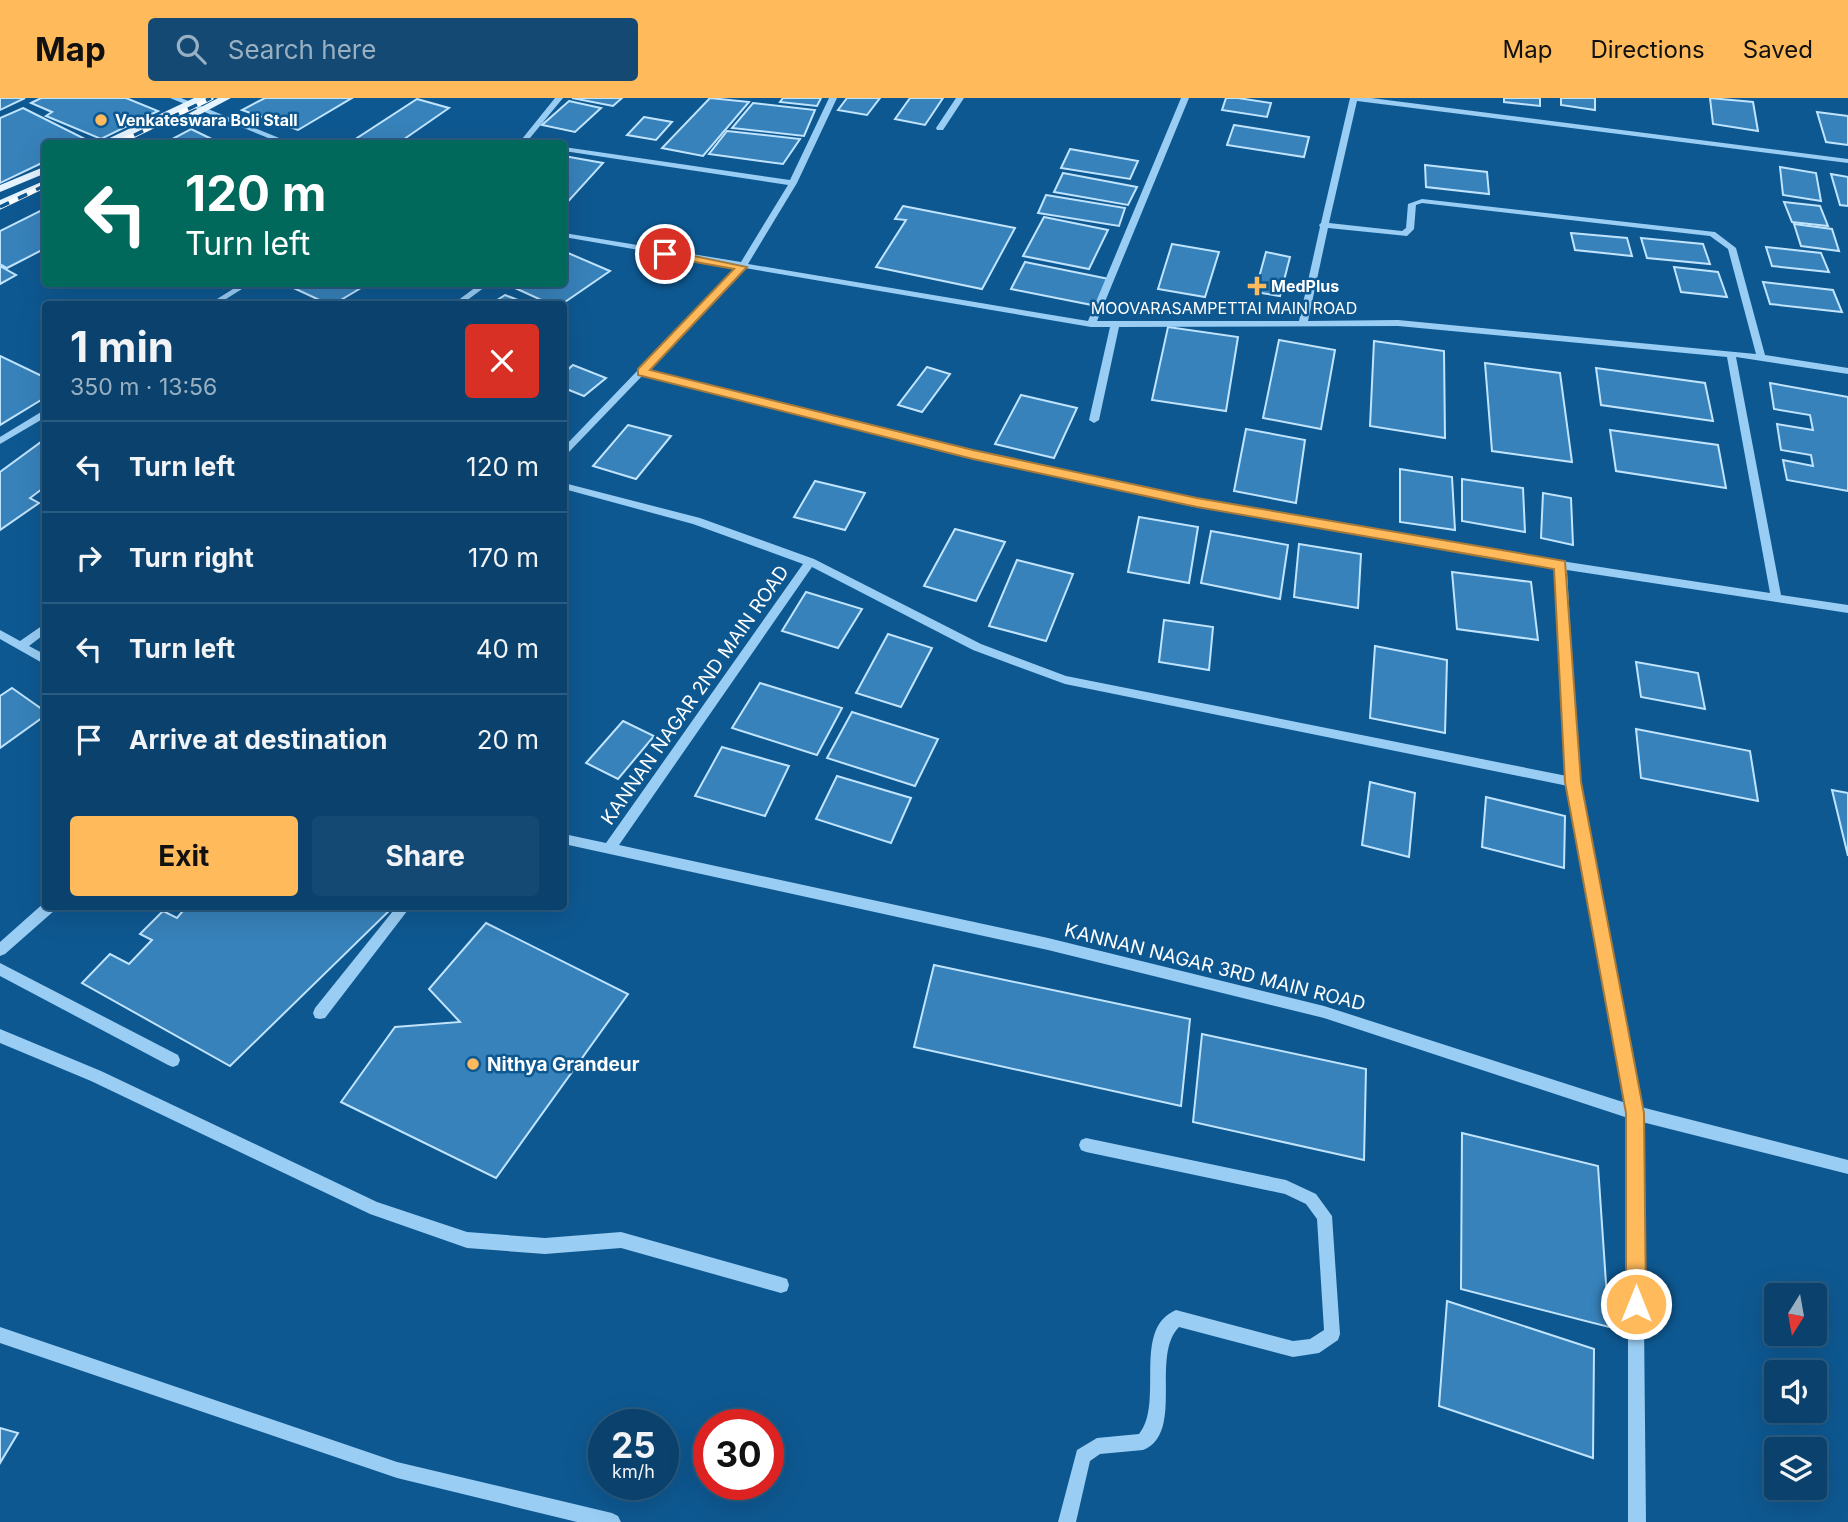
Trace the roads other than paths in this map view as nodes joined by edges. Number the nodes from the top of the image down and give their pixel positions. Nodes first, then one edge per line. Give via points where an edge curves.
1 (174, 98) edge
2 (226, 98) edge
3 (559, 98) edge
4 (834, 98) edge
5 (960, 98) edge
6 (1185, 98) edge
7 (1354, 98) edge
8 (204, 103) edge
9 (191, 104) junction
10 (940, 128) dead end
11 (111, 140) edge
12 (137, 140) edge
13 (283, 140) edge
14 (524, 140) edge
15 (567, 149) edge
16 (1848, 161) edge
17 (42, 171) edge
18 (793, 183) junction
19 (42, 185) edge
20 (0, 189) edge
21 (0, 204) edge
22 (1323, 225) junction
23 (567, 236) edge
24 (742, 267) junction
25 (241, 287) edge
26 (481, 287) edge
27 (218, 301) edge
28 (461, 301) edge
29 (1303, 321) junction
30 (1091, 324) junction
31 (1115, 324) junction
32 (1731, 354) junction
33 (1761, 357) junction
34 (1848, 371) edge
35 (642, 372) junction
36 (42, 415) edge
37 (1094, 420) dead end
38 (0, 441) edge
39 (567, 449) edge
40 (567, 487) edge
41 (810, 562) junction
42 (1560, 565) junction
43 (1776, 598) junction
44 (1848, 610) edge
45 (42, 630) edge
46 (0, 634) edge
47 (21, 646) junction
48 (42, 659) edge
49 (1573, 782) junction
50 (567, 840) edge
51 (609, 849) junction
52 (45, 910) edge
53 (402, 910) edge
54 (0, 950) edge
55 (0, 969) edge
56 (320, 1013) dead end
57 (0, 1036) edge
58 (173, 1060) dead end
59 (1635, 1113) junction
60 (1086, 1145) dead end
61 (1848, 1167) edge
62 (781, 1284) dead end
63 (0, 1335) edge
64 (612, 1522) edge
65 (1067, 1522) edge
66 (1637, 1522) edge

1 - 9 street
2 - 8 main road
3 - 14 street
4 - 18 street
5 - 10 street
6 - 30 street
7 - 16 street
7 - 22 street
8 - 9 main road
8 - 12 main road
8 - 13 street
9 - 11 main road
15 - 18 street
17 - 20 main road
18 - 24 street
19 - 21 main road
22 - 29 street
22 - 33 street via 1404,234 1410,229 1412,204 1422,201 1712,234 1732,248
23 - 24 street, MOOVARASAMPETTAI MAIN ROAD
24 - 30 street, MOOVARASAMPETTAI MAIN ROAD
24 - 35 street
25 - 27 street
26 - 28 street
29 - 31 street, MOOVARASAMPETTAI MAIN ROAD
29 - 32 street, MOOVARASAMPETTAI MAIN ROAD via 1398,323
30 - 31 street, MOOVARASAMPETTAI MAIN ROAD
31 - 37 street
32 - 33 street, MOOVARASAMPETTAI MAIN ROAD
32 - 43 street
33 - 34 street, MOOVARASAMPETTAI MAIN ROAD
35 - 39 street
35 - 42 street via 973,454 1197,502
36 - 38 street
40 - 41 street via 696,521
41 - 49 street via 954,636 1065,680
41 - 51 street, KANNAN NAGAR 2ND MAIN ROAD
42 - 43 street
42 - 49 street
43 - 44 street
45 - 47 street
46 - 47 street
47 - 48 street
49 - 59 street
50 - 51 street, KANNAN NAGAR 3RD MAIN ROAD
51 - 59 street, KANNAN NAGAR 3RD MAIN ROAD via 1048,944 1324,1012
52 - 54 street
53 - 56 street
55 - 58 street
57 - 62 street via 96,1076 375,1209 467,1240 545,1246 621,1240
59 - 61 street, KANNAN NAGAR 3RD MAIN ROAD
59 - 66 street
60 - 65 street via 1286,1187 1311,1199 1324,1216 1332,1334 1313,1347 1293,1349 1176,1318 1165,1326 1161,1341 1153,1428 1143,1442 1097,1446 1083,1456
63 - 64 street via 397,1470

